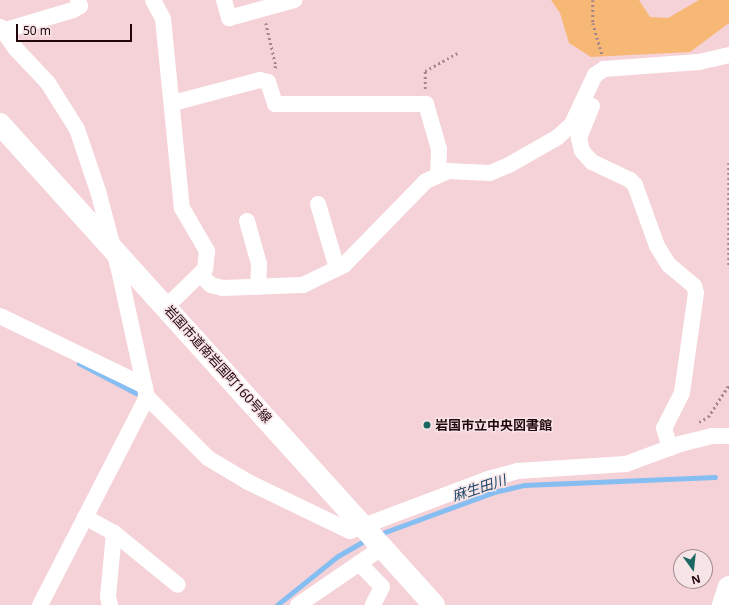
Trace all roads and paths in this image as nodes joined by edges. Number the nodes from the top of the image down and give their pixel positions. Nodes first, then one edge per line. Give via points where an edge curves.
1 (78, 0) edge
2 (153, 0) edge
3 (224, 0) edge
4 (294, 0) edge
5 (592, 0) edge
6 (262, 9) junction
7 (1, 29) edge
8 (459, 52) dead end
9 (729, 55) edge
10 (609, 69) junction
11 (268, 82) junction
12 (173, 103) junction
13 (426, 104) junction
14 (0, 124) edge
15 (729, 163) edge
16 (438, 175) junction
17 (318, 204) dead end
18 (247, 221) dead end
19 (113, 248) junction
20 (729, 267) edge
21 (337, 268) junction
22 (200, 275) junction
23 (258, 287) junction
24 (166, 306) junction
25 (0, 316) edge
26 (729, 385) edge
27 (146, 392) junction
28 (695, 425) dead end
29 (729, 436) edge
30 (670, 448) junction
31 (85, 517) junction
32 (364, 525) junction
33 (114, 534) junction
34 (384, 547) junction
35 (359, 563) junction
36 (178, 585) dead end
37 (729, 587) edge
38 (40, 605) edge
39 (110, 605) edge
40 (298, 605) edge
41 (373, 605) edge
42 (434, 605) edge
43 (723, 605) edge

1 - 7 street via 80,6 73,10
2 - 12 street via 163,19
3 - 6 street via 229,18
4 - 6 street
5 - 10 path via 593,23
6 - 11 path via 276,66
7 - 19 street via 48,83 77,129
8 - 13 path via 425,71
9 - 10 street via 685,63
10 - 16 street via 595,75 572,124 558,137 490,173 478,174 463,170
10 - 30 street via 579,138 582,151 592,162 630,180 657,246 669,266 694,286 696,293 682,393 664,428
11 - 12 street via 260,80
11 - 13 street via 275,104
12 - 22 street via 182,208 207,250 208,260
13 - 16 street via 439,149
14 - 19 main road, 岩国市道南岩国町160号線
15 - 20 path
16 - 21 street via 426,181 363,247
17 - 21 street
18 - 23 street via 259,264
19 - 24 main road, 岩国市道南岩国町160号線
19 - 27 street
21 - 23 street via 303,285
22 - 23 street via 211,285 222,288
22 - 24 street
24 - 32 main road, 岩国市道南岩国町160号線
25 - 27 street
26 - 28 path via 708,417
27 - 31 street
27 - 32 street via 208,458 248,482 350,531
29 - 30 street via 712,436
30 - 32 street via 626,464 517,471 488,479
31 - 33 street
31 - 38 street
32 - 34 main road, 岩国市道南岩国町160号線
33 - 36 street
33 - 39 street via 108,596
34 - 35 street
34 - 42 main road, 岩国市道南岩国町160号線
35 - 40 street
35 - 41 street via 382,587
37 - 43 main road

